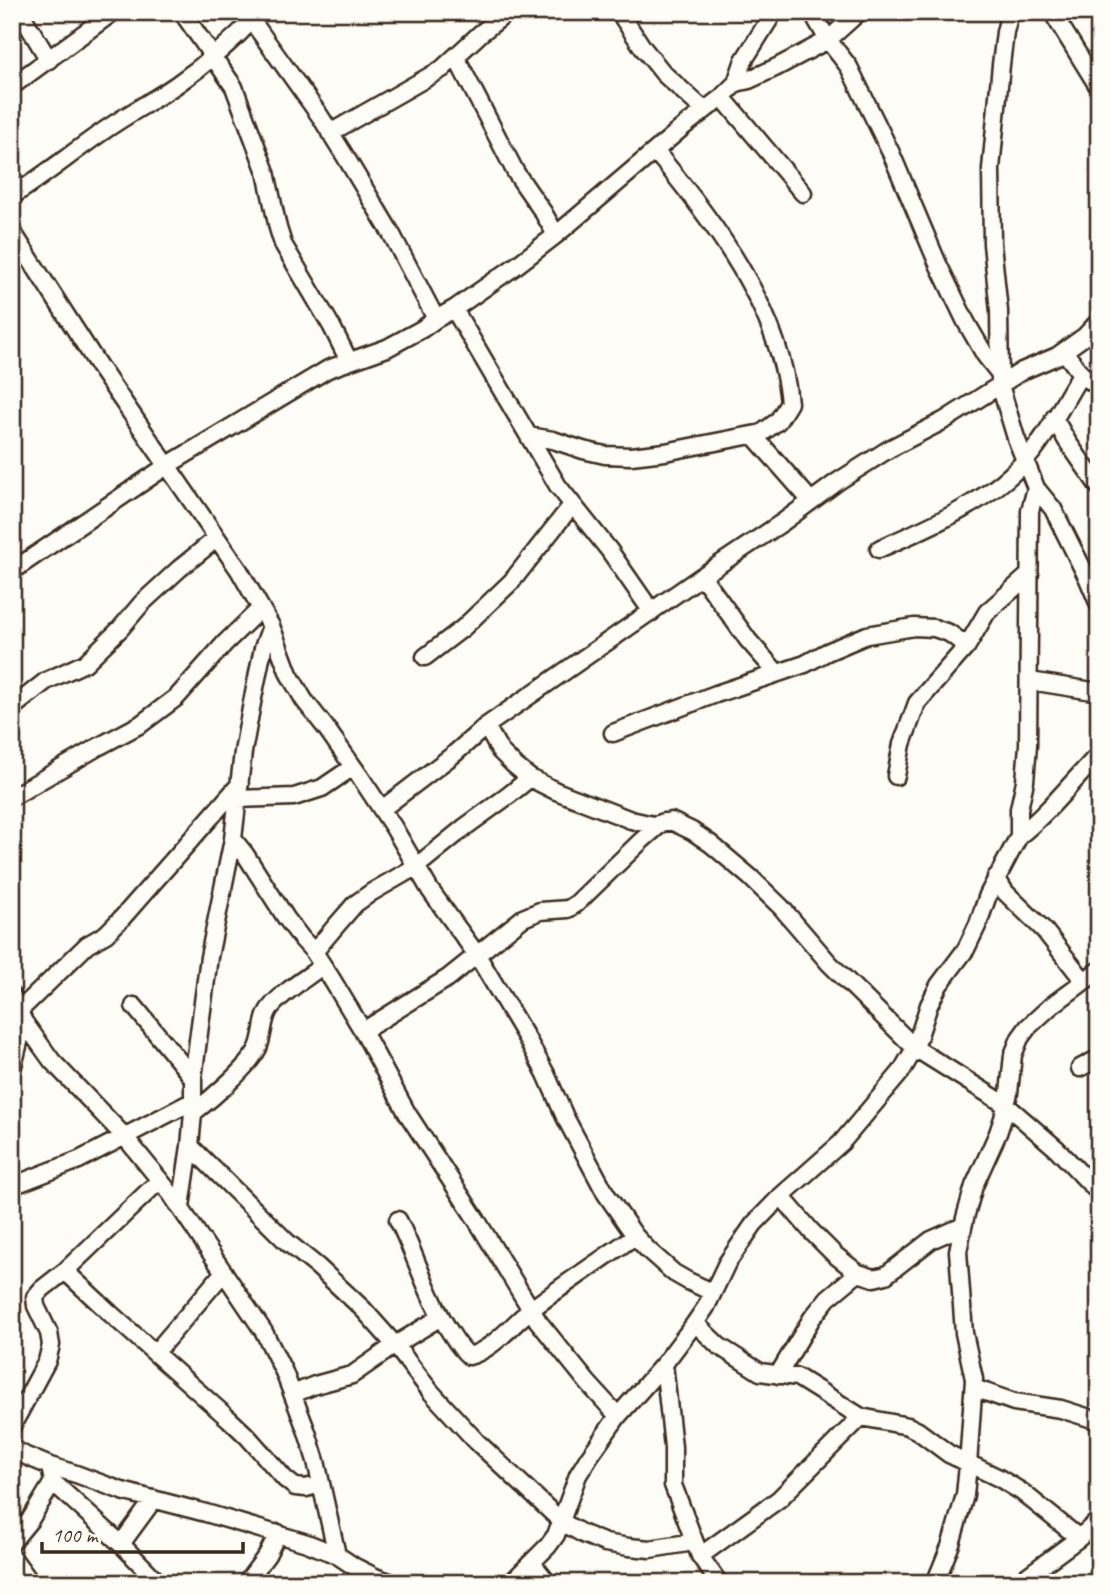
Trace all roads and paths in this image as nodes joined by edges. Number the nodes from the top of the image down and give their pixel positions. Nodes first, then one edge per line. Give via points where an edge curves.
1 (20, 12) edge
2 (113, 12) edge
3 (182, 12) edge
4 (508, 12) edge
5 (619, 12) edge
6 (774, 12) edge
7 (812, 12) edge
8 (859, 12) edge
9 (1010, 12) edge
10 (1052, 12) edge
11 (254, 15) edge
12 (828, 40) junction
13 (212, 56) junction
14 (456, 57) junction
15 (48, 60) junction
16 (736, 83) junction
17 (12, 86) edge
18 (1099, 88) edge
19 (722, 97) junction
20 (704, 110) junction
21 (330, 133) junction
22 (655, 151) junction
23 (803, 193) dead end
24 (12, 195) edge
25 (12, 231) edge
26 (556, 235) junction
27 (454, 309) junction
28 (436, 319) junction
29 (1099, 321) edge
30 (1064, 351) junction
31 (349, 361) junction
32 (1081, 374) junction
33 (1000, 379) junction
34 (1099, 387) edge
35 (1054, 418) junction
36 (753, 435) junction
37 (529, 436) junction
38 (1025, 461) junction
39 (167, 465) junction
40 (1099, 487) edge
41 (1036, 488) junction
42 (811, 501) junction
43 (572, 505) junction
44 (217, 538) junction
45 (879, 549) dead end
46 (12, 571) edge
47 (1030, 574) junction
48 (702, 576) junction
49 (1099, 605) edge
50 (261, 608) junction
51 (652, 612) junction
52 (271, 626) junction
53 (967, 646) junction
54 (425, 657) dead end
55 (777, 673) junction
56 (1030, 681) junction
57 (1099, 692) edge
58 (12, 708) edge
59 (486, 726) junction
60 (613, 733) dead end
61 (1099, 754) edge
62 (354, 767) junction
63 (896, 776) dead end
64 (530, 778) junction
65 (239, 791) junction
66 (12, 797) edge
67 (382, 809) junction
68 (663, 822) junction
69 (1019, 836) junction
70 (233, 839) junction
71 (416, 866) junction
72 (996, 877) junction
73 (477, 955) junction
74 (318, 959) junction
75 (1099, 970) edge
76 (1084, 981) junction
77 (134, 1006) dead end
78 (19, 1009) edge
79 (363, 1031) junction
80 (915, 1048) junction
81 (1099, 1058) edge
82 (1080, 1068) dead end
83 (12, 1070) edge
84 (193, 1078) junction
85 (1006, 1105) junction
86 (193, 1107) junction
87 (125, 1137) junction
88 (190, 1146) junction
89 (160, 1180) junction
90 (12, 1186) edge
91 (1099, 1193) edge
92 (781, 1196) junction
93 (181, 1207) junction
94 (398, 1220) dead end
95 (963, 1226) junction
96 (635, 1236) junction
97 (65, 1271) junction
98 (224, 1272) junction
99 (858, 1273) junction
100 (712, 1292) junction
101 (531, 1309) junction
102 (441, 1317) junction
103 (695, 1323) junction
104 (395, 1345) junction
105 (155, 1353) junction
106 (664, 1364) junction
107 (778, 1375) junction
108 (974, 1388) junction
109 (293, 1394) junction
110 (618, 1416) junction
111 (861, 1417) junction
112 (1099, 1421) edge
113 (12, 1426) edge
114 (12, 1448) edge
115 (968, 1465) junction
116 (52, 1474) junction
117 (321, 1484) junction
118 (154, 1499) junction
119 (1099, 1520) edge
120 (562, 1522) junction
121 (278, 1533) junction
122 (1079, 1538) junction
123 (12, 1542) edge
124 (121, 1544) junction
125 (697, 1549) junction
126 (337, 1555) junction
127 (12, 1557) edge
128 (532, 1563) junction
129 (31, 1583) edge
130 (159, 1583) edge
131 (246, 1583) edge
132 (393, 1583) edge
133 (511, 1583) edge
134 (548, 1583) edge
135 (719, 1583) edge
136 (935, 1583) edge
137 (1018, 1583) edge

1 - 15 street
2 - 15 street
3 - 13 street
4 - 14 street
5 - 20 street via 664,74
6 - 16 street via 744,60
7 - 12 street
8 - 12 street
9 - 33 street via 991,169
10 - 18 street
11 - 13 street via 233,41
11 - 21 street
12 - 16 street
12 - 33 street via 849,67 966,322
13 - 24 street
13 - 31 street via 234,87 254,138 284,244
14 - 21 street via 417,85
14 - 26 street via 516,173
15 - 17 street
16 - 19 street
19 - 20 street
19 - 23 street
20 - 22 street
21 - 28 street
22 - 26 street
22 - 36 street via 721,235 773,332 789,403 778,421
25 - 39 street
26 - 27 street
27 - 28 street
27 - 37 street
28 - 31 street via 387,348
29 - 30 street
30 - 32 street
30 - 33 street
31 - 39 street
32 - 34 street
32 - 35 street
33 - 38 street
33 - 42 street via 954,415 889,449
35 - 38 street
35 - 40 street
36 - 37 street via 631,456
36 - 42 street
37 - 43 street
38 - 41 street
38 - 45 street via 976,500
39 - 44 street
39 - 46 street
41 - 47 street via 1030,511
41 - 49 street via 1053,509
42 - 48 street
43 - 51 street
43 - 54 street via 512,581
44 - 50 street
44 - 58 street via 142,603 85,663 46,681
47 - 53 street via 987,612
47 - 56 street
48 - 51 street
48 - 55 street
50 - 52 street
50 - 66 street via 177,697 141,724
51 - 59 street
52 - 62 street via 303,700
52 - 65 street via 251,703
53 - 55 street via 934,628 903,628 867,635
53 - 63 street via 916,703
55 - 60 street
56 - 57 street
56 - 69 street
59 - 64 street via 500,751
59 - 67 street
61 - 69 street
62 - 65 street via 322,788 294,797
62 - 67 street
64 - 68 street via 631,820 653,825
64 - 71 street
65 - 70 street
65 - 78 street via 106,934 87,945
67 - 71 street
68 - 73 street via 576,904 523,918
68 - 80 street via 692,831 750,877
69 - 72 street
70 - 74 street
70 - 84 street via 211,947
71 - 73 street
71 - 74 street via 355,904 335,926
72 - 76 street
72 - 80 street via 966,949 929,1005
73 - 79 street
73 - 96 street via 546,1074 606,1194
74 - 79 street
74 - 86 street via 269,1008 255,1053 211,1099
75 - 76 street
76 - 85 street via 1020,1038
77 - 84 street
78 - 83 street
78 - 87 street via 52,1061
79 - 101 street via 407,1113
80 - 85 street
80 - 92 street via 858,1124
81 - 82 street
84 - 86 street
85 - 91 street
85 - 95 street
86 - 87 street
86 - 88 street
87 - 89 street
87 - 90 street
88 - 93 street
88 - 104 street via 286,1242 363,1309
89 - 93 street
89 - 97 street
92 - 99 street via 835,1255
92 - 100 street via 754,1224
93 - 98 street
94 - 102 street
95 - 99 street via 931,1240 886,1275 874,1278
95 - 108 street via 958,1251 964,1333
96 - 100 street via 674,1273
96 - 101 street
97 - 105 street
97 - 113 street via 35,1297 51,1345
98 - 105 street
98 - 109 street via 264,1332
99 - 107 street via 812,1318
100 - 103 street
101 - 102 street via 508,1331 469,1356
101 - 110 street via 560,1351
102 - 104 street
103 - 106 street
103 - 107 street via 719,1346 760,1372
104 - 109 street via 352,1375
104 - 120 street via 476,1441
105 - 117 street via 247,1436 295,1488
106 - 110 street
106 - 125 street via 673,1485
107 - 111 street via 797,1377
108 - 112 street
108 - 115 street
109 - 117 street
110 - 120 street via 578,1475
111 - 115 street via 908,1426
111 - 125 street via 779,1499
114 - 116 street
115 - 122 street via 1022,1492
115 - 136 street via 965,1495
116 - 118 street via 76,1474
116 - 123 street via 30,1520
116 - 124 street
117 - 126 street
118 - 121 street
118 - 124 street
119 - 122 street
120 - 125 street via 605,1543
120 - 128 street
121 - 126 street
121 - 131 street
122 - 137 street
124 - 130 street
125 - 135 street
126 - 132 street
127 - 129 street
128 - 133 street
128 - 134 street

